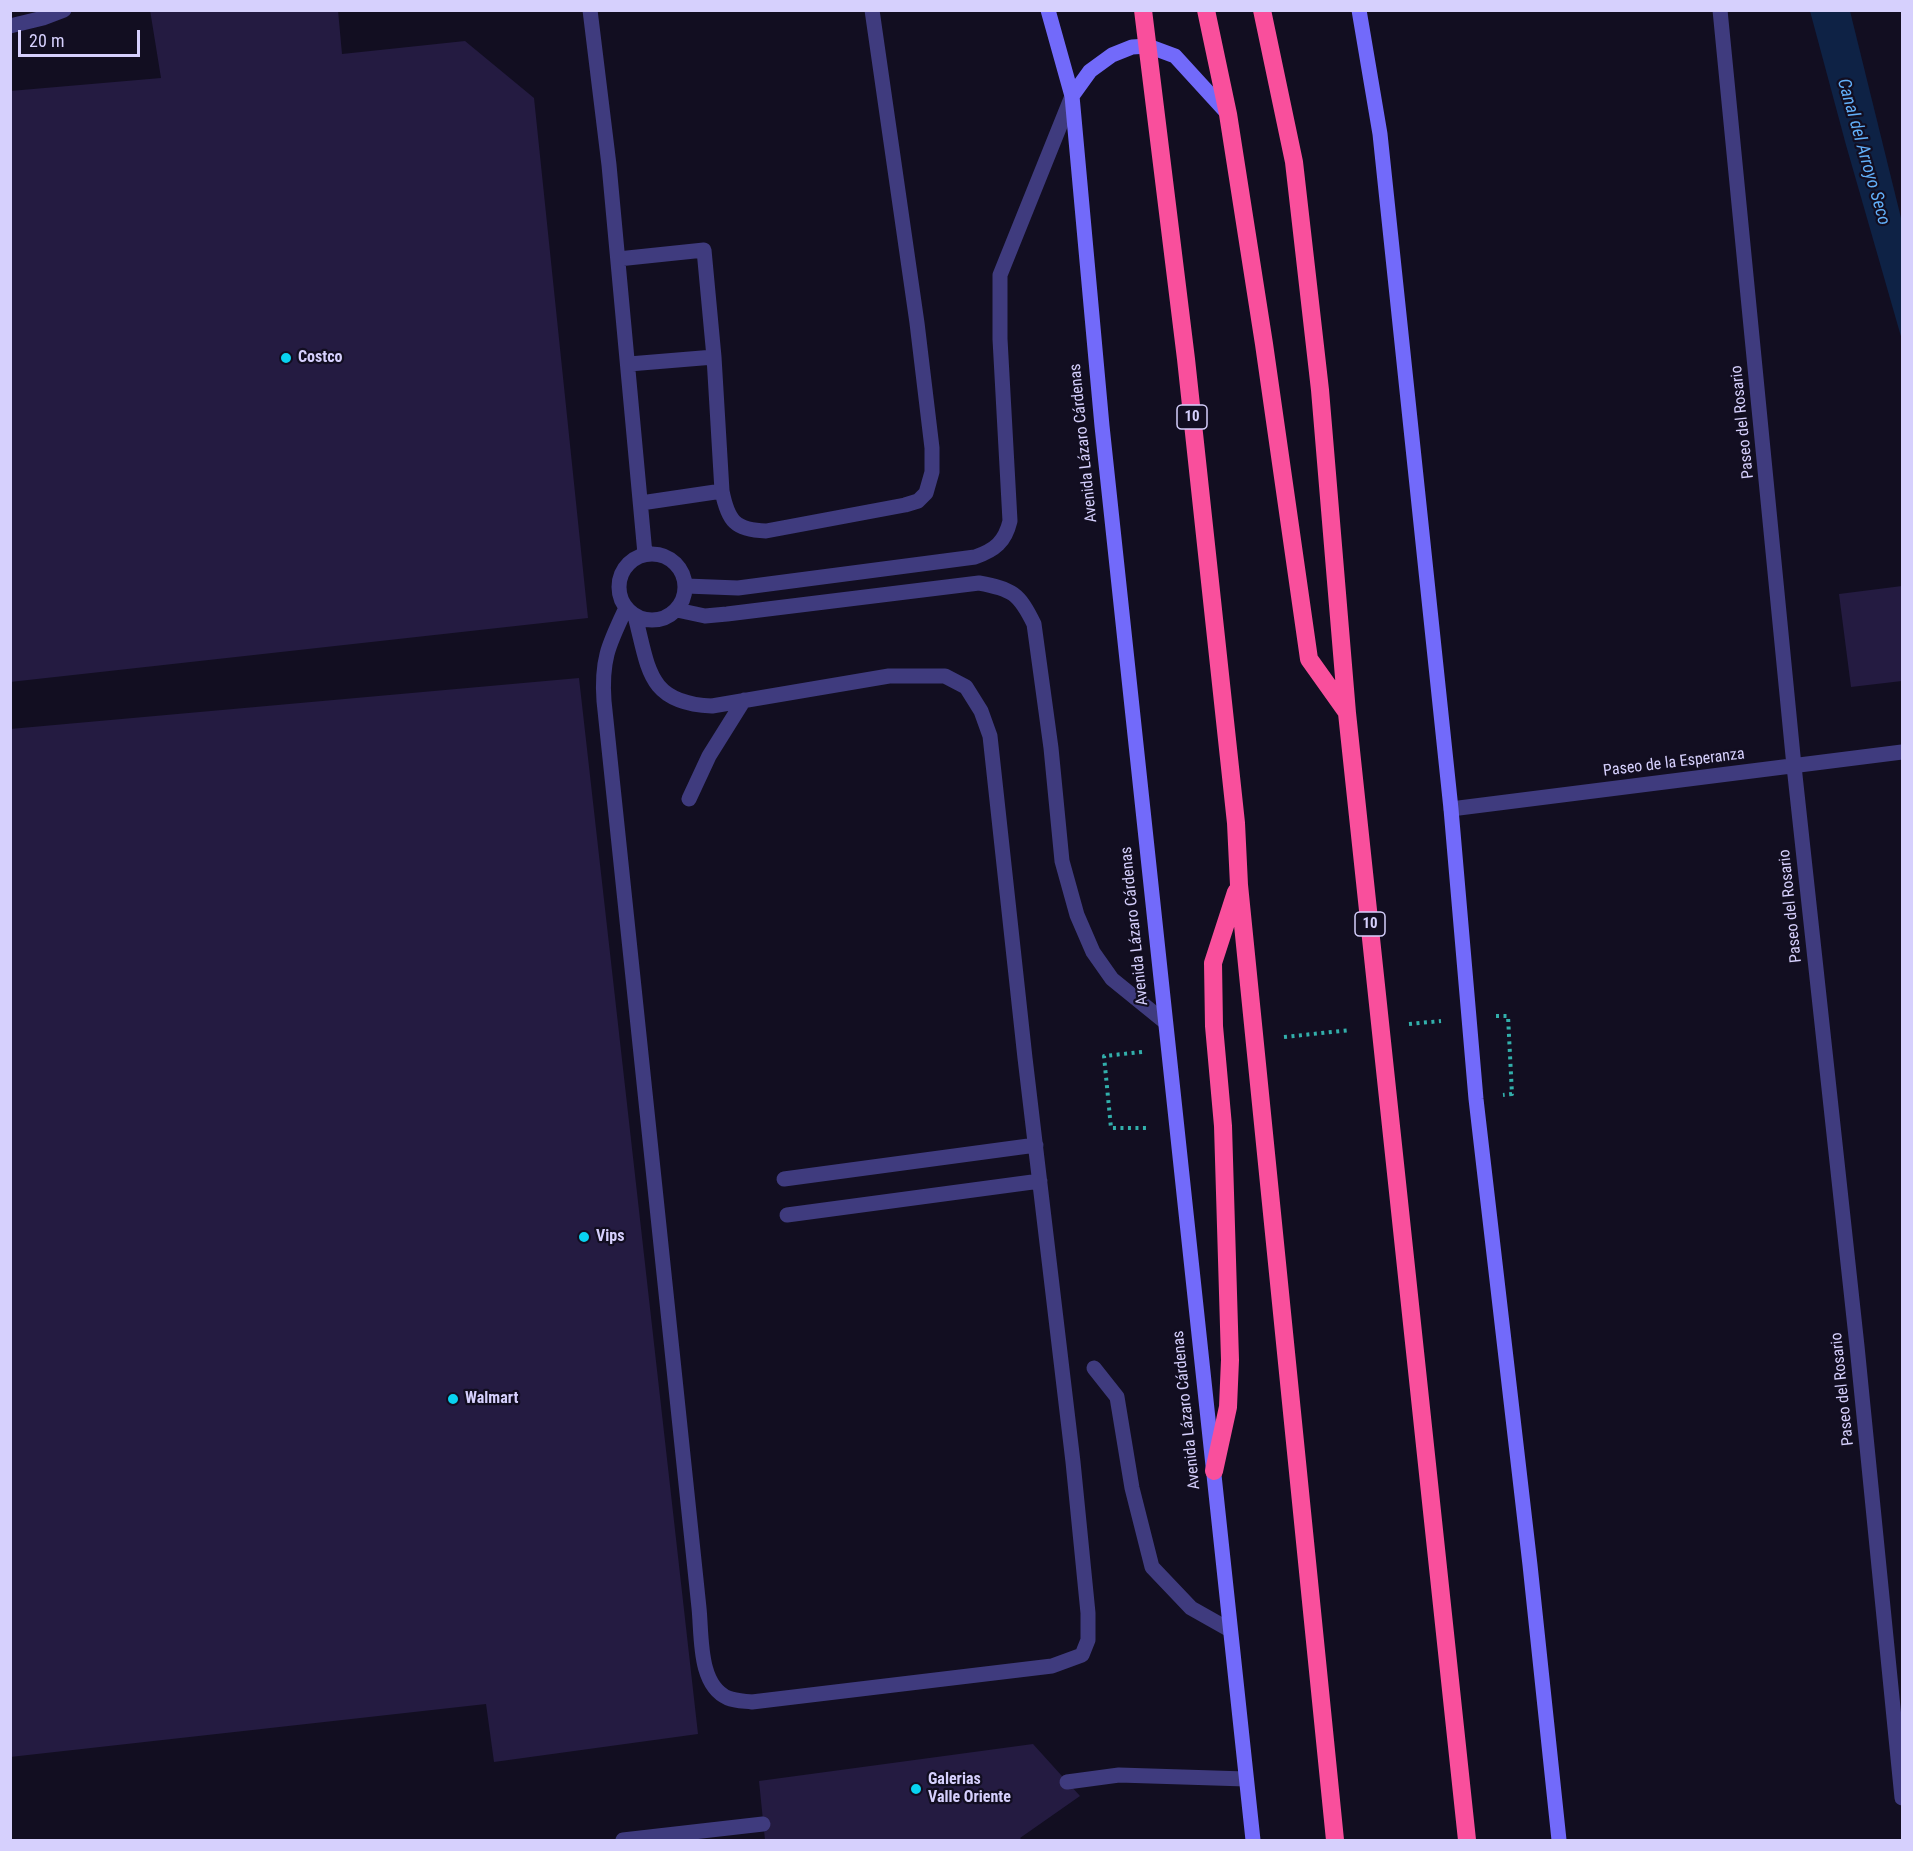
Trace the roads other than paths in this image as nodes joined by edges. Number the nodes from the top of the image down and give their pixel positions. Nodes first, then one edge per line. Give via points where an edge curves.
1 (64, 10) edge
2 (590, 10) edge
3 (872, 10) edge
4 (1048, 10) edge
5 (1143, 10) edge
6 (1206, 10) edge
7 (1262, 10) edge
8 (1359, 10) edge
9 (1720, 10) edge
10 (10, 26) edge
11 (1072, 96) junction
12 (1228, 114) junction
13 (618, 259) junction
14 (714, 357) junction
15 (629, 364) junction
16 (722, 491) junction
17 (641, 503) junction
18 (645, 554) junction
19 (686, 586) junction
20 (677, 610) junction
21 (631, 612) junction
22 (744, 700) junction
23 (1347, 713) junction
24 (1902, 752) edge
25 (1794, 766) junction
26 (689, 799) dead end
27 (1451, 809) junction
28 (1239, 885) junction
29 (1165, 1022) junction
30 (1036, 1145) junction
31 (784, 1179) dead end
32 (1040, 1181) junction
33 (787, 1215) dead end
34 (1094, 1368) dead end
35 (1214, 1471) junction
36 (1230, 1630) junction
37 (1246, 1779) junction
38 (1067, 1782) dead end
39 (1902, 1798) edge
40 (763, 1824) dead end
41 (623, 1840) edge
42 (1253, 1840) edge
43 (1335, 1840) edge
44 (1467, 1840) edge
45 (1559, 1840) edge

1 - 10 street
2 - 13 street
3 - 16 street via 917,323 932,448 931,483 918,501 905,505 766,531 741,527 730,519
4 - 11 street, Avenida Lázaro Cárdenas
5 - 28 highway, 10 via 1186,359 1236,823
6 - 12 highway
7 - 23 highway, 10 via 1294,162 1320,390
8 - 27 street via 1380,134
9 - 25 street, Paseo del Rosario
11 - 12 street via 1090,71 1112,55 1148,46 1175,56
11 - 19 street via 1000,275 1010,521 1002,542 975,557 738,588
11 - 29 street, Avenida Lázaro Cárdenas via 1101,426
12 - 23 highway via 1309,659
13 - 14 street via 704,250
13 - 15 street
14 - 15 street
14 - 16 street
15 - 17 street
16 - 17 street
17 - 18 street
18 - 19 street via 657,554 679,566
18 - 21 street via 626,566 620,577 620,598
19 - 20 street
20 - 21 street via 655,621
20 - 29 street via 705,616 979,584 1016,594 1034,624 1062,861 1077,915 1093,952 1112,979
21 - 22 street via 653,680 662,691 692,705
21 - 32 street via 605,658 602,677 705,1670 717,1692 731,1700 752,1702 1052,1666 1082,1655 1088,1640 1088,1613
22 - 26 street via 709,756
22 - 30 street via 890,676 945,676 966,687 990,736
23 - 44 highway, 10
24 - 25 street, Paseo de la Esperanza
25 - 27 street, Paseo de la Esperanza
25 - 39 street, Paseo del Rosario
27 - 45 street via 1476,1099
28 - 35 highway via 1213,963 1230,1349 1228,1407
28 - 43 highway, 10
29 - 35 street, Avenida Lázaro Cárdenas
30 - 31 street
30 - 32 street
32 - 33 street
34 - 36 street via 1117,1396 1132,1488 1152,1567 1191,1608
35 - 36 street, Avenida Lázaro Cárdenas
36 - 37 street, Avenida Lázaro Cárdenas
37 - 38 street via 1119,1775
37 - 42 street, Avenida Lázaro Cárdenas
40 - 41 street

